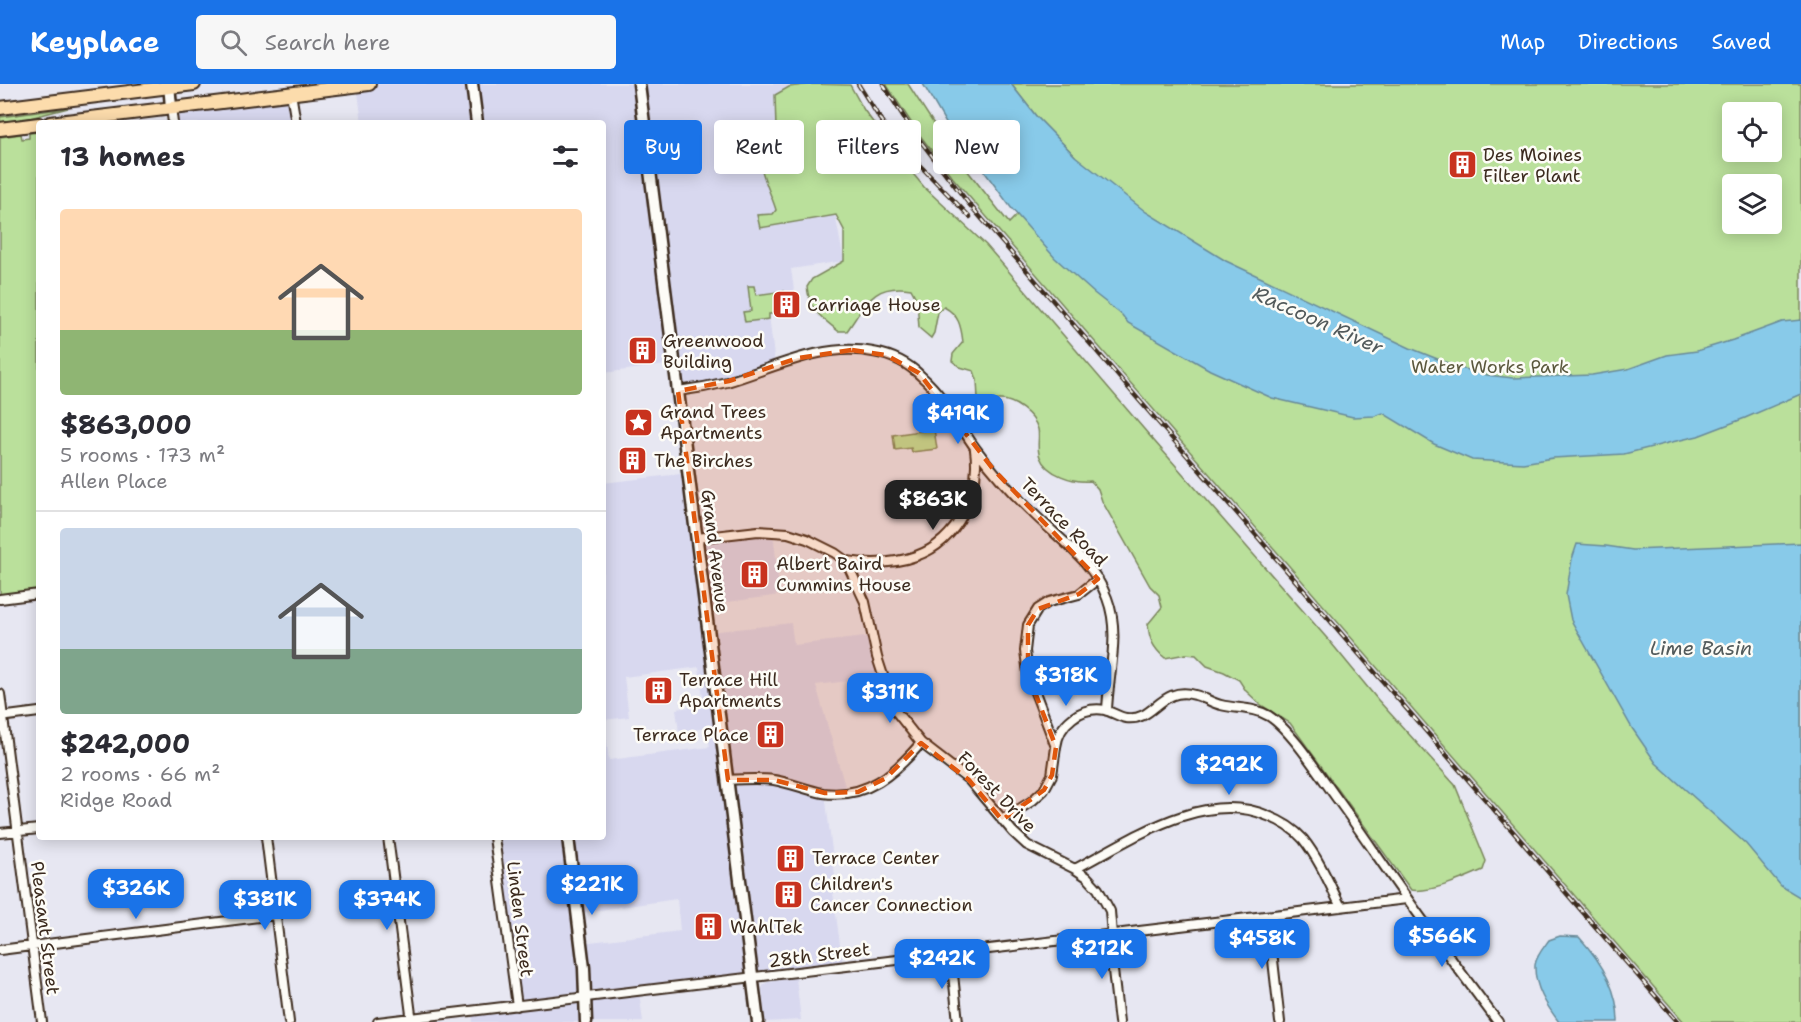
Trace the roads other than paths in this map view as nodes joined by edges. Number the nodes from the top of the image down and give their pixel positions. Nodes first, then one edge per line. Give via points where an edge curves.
1 (194, 84) edge
2 (369, 84) edge
3 (472, 84) edge
4 (639, 84) edge
5 (169, 85) edge
6 (291, 93) junction
7 (171, 107) junction
8 (0, 108) edge
9 (73, 120) edge
10 (173, 120) edge
11 (296, 120) edge
12 (477, 120) edge
13 (36, 124) edge
14 (0, 129) edge
15 (678, 391) junction
16 (975, 448) junction
17 (698, 538) junction
18 (846, 561) junction
19 (1098, 579) junction
20 (36, 594) edge
21 (0, 599) edge
22 (0, 694) edge
23 (1107, 711) junction
24 (36, 712) edge
25 (1, 717) edge
26 (921, 743) junction
27 (1056, 747) junction
28 (728, 780) junction
29 (1002, 820) junction
30 (36, 828) edge
31 (17, 831) junction
32 (0, 833) edge
33 (266, 840) edge
34 (388, 840) edge
35 (494, 840) edge
36 (568, 840) edge
37 (1075, 869) junction
38 (1407, 898) junction
39 (1341, 907) junction
40 (275, 915) junction
41 (1268, 916) junction
42 (1111, 936) junction
43 (32, 946) junction
44 (0, 950) edge
45 (951, 954) junction
46 (753, 978) junction
47 (586, 998) junction
48 (517, 1006) junction
49 (412, 1020) edge
50 (42, 1022) edge
51 (289, 1022) edge
52 (378, 1022) edge
53 (586, 1022) edge
54 (758, 1022) edge
55 (958, 1022) edge
56 (1119, 1022) edge
57 (1280, 1022) edge
58 (1498, 1022) edge

1 - 5 main road
2 - 6 main road
3 - 12 main road
4 - 15 main road, Grand Avenue
5 - 7 main road
5 - 8 main road
6 - 7 main road
6 - 11 street
7 - 9 main road
7 - 10 street
13 - 14 main road
15 - 16 street, Terrace Road via 712,386 829,352 874,352 903,362 928,382
15 - 17 main road, Grand Avenue
16 - 18 street via 976,471 969,501 941,541 906,559
16 - 19 street, Terrace Road
17 - 18 street via 758,531 788,533
17 - 28 main road, Grand Avenue
18 - 26 street, Forest Drive via 865,602 894,709
19 - 23 street, Terrace Road via 1113,625
19 - 27 street via 1079,594 1038,609 1028,625 1025,651 1029,674
20 - 21 street
22 - 25 street, Pleasant Street
23 - 27 street via 1088,710 1074,717 1060,733
23 - 38 street via 1137,718 1166,698 1185,693 1269,716 1299,746
24 - 25 street
25 - 31 street, Pleasant Street
26 - 28 street via 886,778 858,792 825,793 774,780
26 - 29 street, Forest Drive via 969,780
27 - 29 street via 1052,775 1044,790
28 - 46 main road, Grand Avenue
29 - 37 street, Forest Drive via 1027,845
30 - 31 street
31 - 32 street
31 - 43 street, Pleasant Street
33 - 40 street
34 - 49 street
35 - 48 street, Linden Street
36 - 47 main road
37 - 39 street via 1174,818 1210,810 1241,809 1270,817 1295,832 1314,855
37 - 42 street, Forest Drive via 1103,896 1110,911
38 - 39 street, 28th Street
38 - 58 street
39 - 41 street, 28th Street
40 - 43 street
40 - 51 street
41 - 42 street, 28th Street
41 - 57 street
42 - 45 street, 28th Street
42 - 56 street, Forest Drive
43 - 44 street
43 - 50 street, Pleasant Street
45 - 46 street, 28th Street
45 - 55 street
46 - 47 street, 28th Street
46 - 54 main road, Grand Avenue
47 - 48 street, 28th Street
47 - 53 main road
48 - 49 street, 28th Street
49 - 52 street, 28th Street

